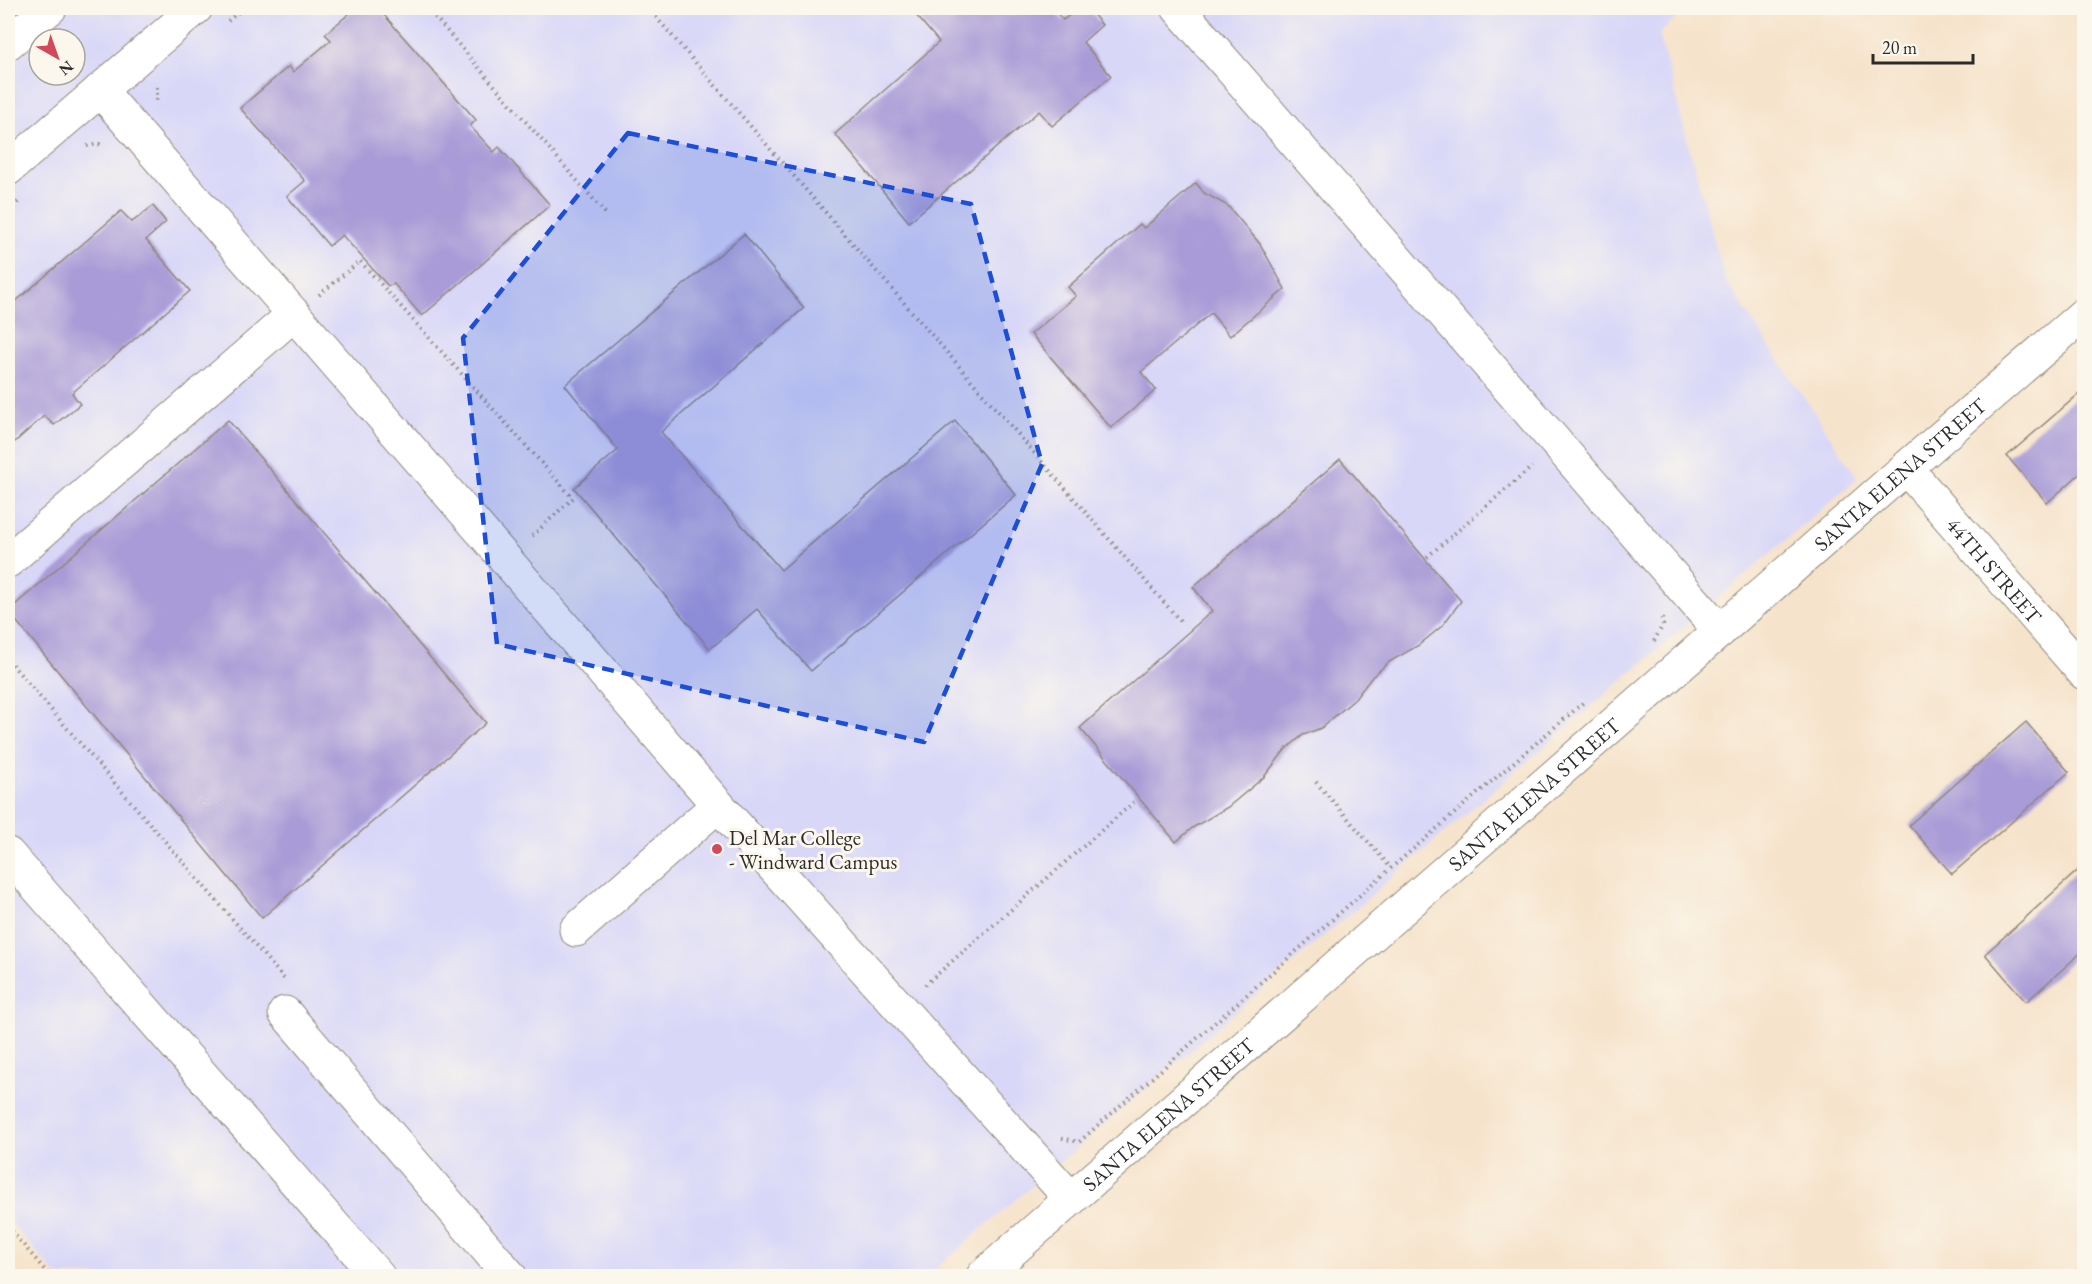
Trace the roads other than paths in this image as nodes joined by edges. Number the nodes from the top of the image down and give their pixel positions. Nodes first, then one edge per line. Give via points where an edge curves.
1 (50, 8) edge
2 (196, 8) edge
3 (1178, 8) edge
4 (8, 43) edge
5 (100, 90) junction
6 (8, 169) edge
7 (304, 302) junction
8 (2085, 314) edge
9 (1906, 468) junction
10 (8, 561) edge
11 (1720, 631) junction
12 (2085, 673) edge
13 (718, 805) junction
14 (8, 854) edge
15 (576, 930) dead end
16 (287, 998) road end
17 (1071, 1200) junction
18 (378, 1276) edge
19 (510, 1276) edge
20 (983, 1276) edge

1 - 4 street
2 - 5 street
3 - 11 street
5 - 6 street
5 - 7 street
7 - 10 street
7 - 13 street
8 - 9 street, SANTA ELENA STREET
9 - 11 street, SANTA ELENA STREET
9 - 12 street, 44TH STREET
11 - 17 street, SANTA ELENA STREET
13 - 15 street
13 - 17 street
14 - 18 street
16 - 19 street
17 - 20 street, SANTA ELENA STREET

